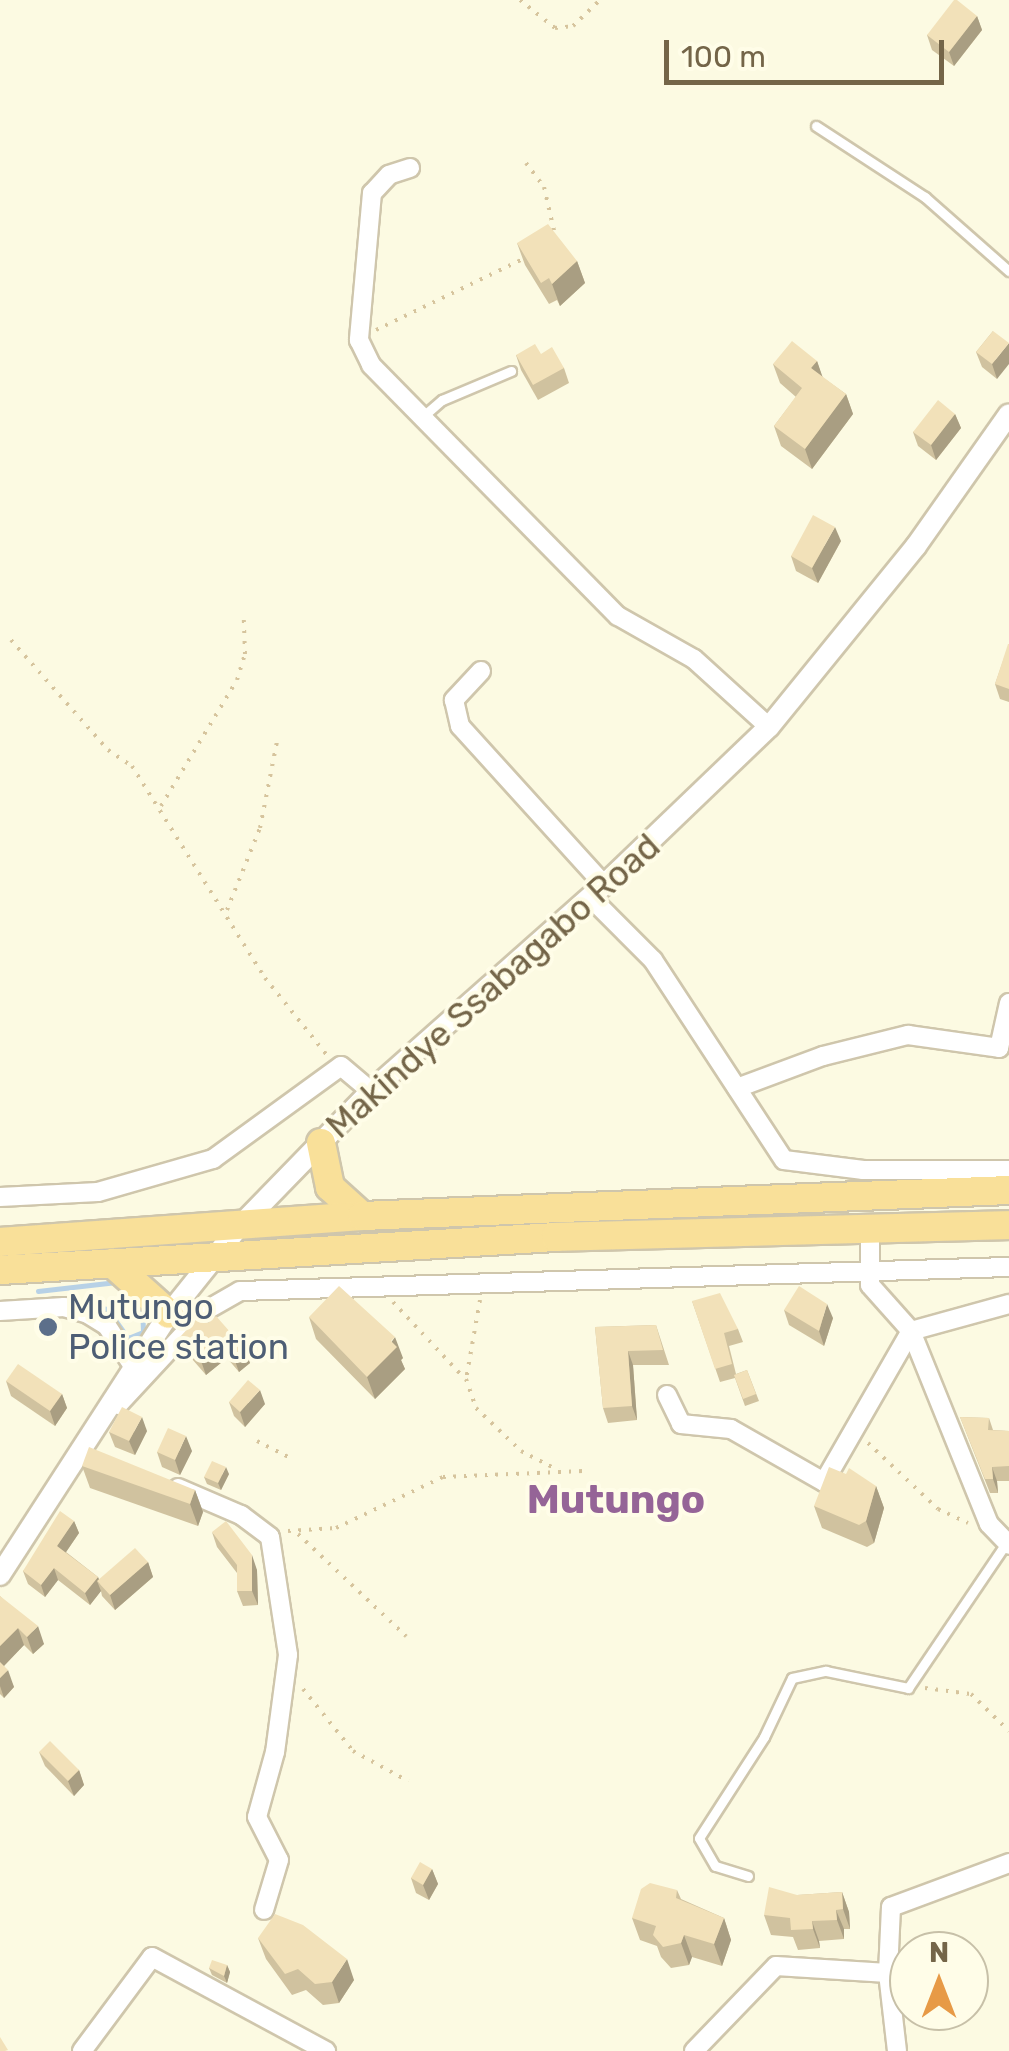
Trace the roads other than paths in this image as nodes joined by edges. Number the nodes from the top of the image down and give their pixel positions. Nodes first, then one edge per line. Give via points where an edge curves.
1 (816, 126) dead end
2 (410, 168) dead end
3 (1009, 271) edge
4 (510, 372) dead end
5 (1009, 414) edge
6 (422, 418) junction
7 (481, 671) dead end
8 (769, 727) junction
9 (597, 891) junction
10 (1009, 1003) edge
11 (737, 1088) junction
12 (371, 1091) junction
13 (321, 1143) junction
14 (1009, 1170) edge
15 (1009, 1190) edge
16 (0, 1197) edge
17 (362, 1216) junction
18 (1009, 1225) edge
19 (870, 1226) junction
20 (238, 1228) junction
21 (0, 1242) edge
22 (219, 1255) junction
23 (112, 1263) junction
24 (1009, 1267) edge
25 (0, 1270) edge
26 (868, 1271) junction
27 (1009, 1304) edge
28 (0, 1311) edge
29 (169, 1314) junction
30 (911, 1331) junction
31 (135, 1369) junction
32 (666, 1394) dead end
33 (100, 1424) junction
34 (154, 1478) edge
35 (1008, 1544) edge
36 (0, 1576) edge
37 (1009, 1863) edge
38 (748, 1876) dead end
39 (264, 1910) dead end
40 (888, 1973) junction
41 (82, 2051) edge
42 (326, 2051) edge
43 (694, 2051) edge
44 (896, 2051) edge

1 - 3 lane via 925,196
2 - 6 street via 388,175 372,192 359,340 371,365
4 - 6 lane via 442,400
5 - 8 street, Makindye Ssabagabo Road via 892,576
6 - 8 street via 618,616 705,667
7 - 9 street via 454,700 460,726
8 - 9 street, Makindye Ssabagabo Road
9 - 11 street
9 - 12 street, Makindye Ssabagabo Road
10 - 11 street via 998,1048 908,1035 823,1056
11 - 14 street via 778,1154 800,1166
12 - 13 street, Makindye Ssabagabo Road
12 - 16 street via 341,1066 213,1158 164,1178 64,1197
13 - 17 highway via 330,1186
13 - 20 street, Makindye Ssabagabo Road
15 - 17 highway
17 - 20 highway
18 - 19 highway
19 - 22 highway
19 - 26 street
20 - 21 highway
20 - 22 street, Makindye Ssabagabo Road
22 - 23 highway
22 - 29 street, Makindye Ssabagabo Road
23 - 25 highway
23 - 29 highway
24 - 26 street
26 - 30 street via 875,1296
26 - 33 street via 240,1291 205,1311
27 - 30 street
28 - 31 street via 64,1306 88,1314 106,1326
29 - 31 street, Makindye Ssabagabo Road
30 - 32 street via 828,1478 818,1483 731,1429 681,1424
30 - 35 street via 937,1409 989,1524
31 - 33 street, Makindye Ssabagabo Road
33 - 36 street, Makindye Ssabagabo Road via 94,1452
34 - 39 street via 250,1520 270,1537 287,1670 256,1817 278,1860
35 - 38 lane via 908,1688 826,1671 792,1678 764,1737 698,1838 715,1866
37 - 40 street via 892,1907
40 - 43 street via 776,1966
40 - 44 street
41 - 42 street via 152,1957

